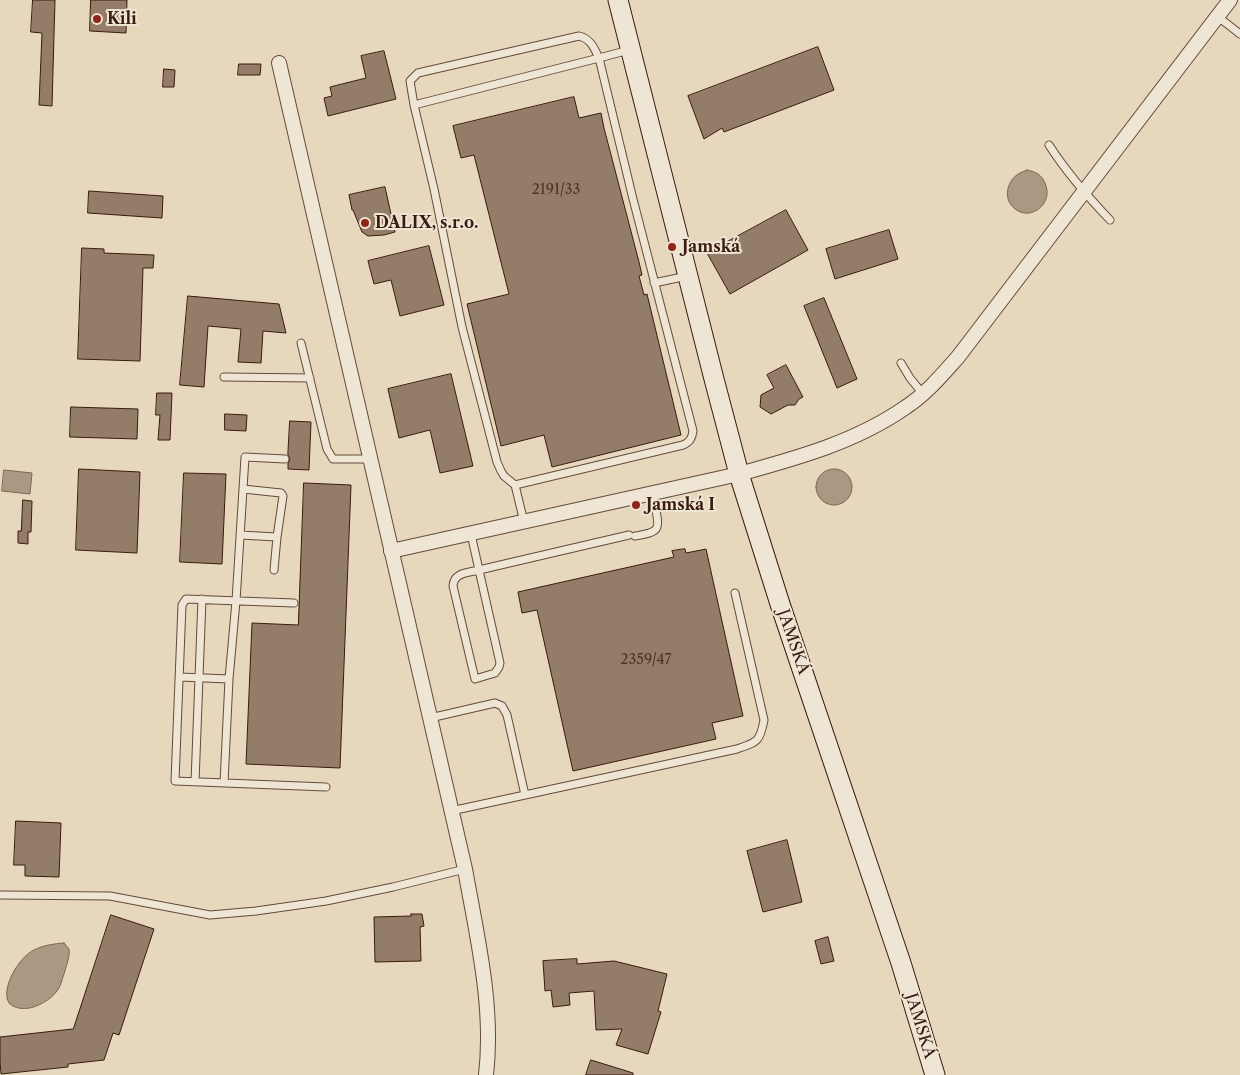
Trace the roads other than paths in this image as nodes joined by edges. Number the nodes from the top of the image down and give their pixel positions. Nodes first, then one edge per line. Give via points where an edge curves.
1 (618, 0) edge
2 (1230, 0) edge
3 (1217, 16) junction
4 (1240, 34) edge
5 (629, 50) junction
6 (599, 58) junction
7 (279, 62) dead end
8 (414, 105) junction
9 (1049, 145) dead end
10 (1084, 192) junction
11 (1110, 220) dead end
12 (687, 276) junction
13 (654, 283) junction
14 (302, 343) dead end
15 (900, 363) dead end
16 (224, 377) dead end
17 (310, 378) junction
18 (923, 394) junction
19 (370, 459) junction
20 (285, 460) dead end
21 (740, 474) junction
22 (515, 484) junction
23 (242, 489) junction
24 (651, 493) junction
25 (524, 522) junction
26 (471, 534) junction
27 (240, 535) junction
28 (277, 536) junction
29 (391, 551) junction
30 (274, 570) dead end
31 (480, 570) junction
32 (735, 593) dead end
33 (202, 599) junction
34 (236, 601) junction
35 (294, 604) dead end
36 (180, 677) junction
37 (199, 678) junction
38 (229, 679) junction
39 (430, 718) junction
40 (195, 782) junction
41 (224, 783) junction
42 (326, 787) dead end
43 (525, 795) junction
44 (451, 811) junction
45 (464, 869) junction
46 (0, 895) edge
47 (486, 1075) edge
48 (935, 1075) edge

1 - 5 street, JAMSKÁ
2 - 3 street
3 - 4 lane
3 - 10 street
5 - 6 lane
5 - 12 street, JAMSKÁ
6 - 8 lane
6 - 8 lane via 589,41 579,36 418,73 410,81
6 - 13 lane
7 - 19 street
8 - 22 lane via 462,327 497,462 504,476
9 - 10 lane
10 - 11 lane
10 - 18 street via 958,358
12 - 13 lane
12 - 21 street, JAMSKÁ
13 - 22 lane via 692,431 690,440 683,445
14 - 17 lane
15 - 18 lane
16 - 17 lane
17 - 19 lane via 327,448 333,459
18 - 21 street via 880,424 830,447
19 - 29 street
20 - 23 lane via 245,458
21 - 24 street
21 - 48 street, JAMSKÁ via 780,604 902,963
22 - 25 lane
23 - 27 lane
23 - 28 lane via 283,496
24 - 25 street
24 - 31 lane via 658,522 654,531
25 - 26 street
26 - 29 street
26 - 31 lane
27 - 28 lane
27 - 34 lane
28 - 30 lane
29 - 39 street
31 - 31 lane via 457,576 453,581 475,679 495,673 500,663
32 - 43 lane via 764,720 761,734 754,743
33 - 34 lane
33 - 36 lane via 186,599 182,605
33 - 37 lane
34 - 35 lane
34 - 38 lane
36 - 37 lane
36 - 40 lane via 175,781
37 - 38 lane
37 - 40 lane
38 - 41 lane
39 - 43 lane via 495,703 502,706 507,715
39 - 44 street
40 - 41 lane
41 - 42 lane
43 - 44 lane
44 - 45 street
45 - 46 lane via 326,901 256,912 210,915 110,896
45 - 47 street via 486,996 489,1027

